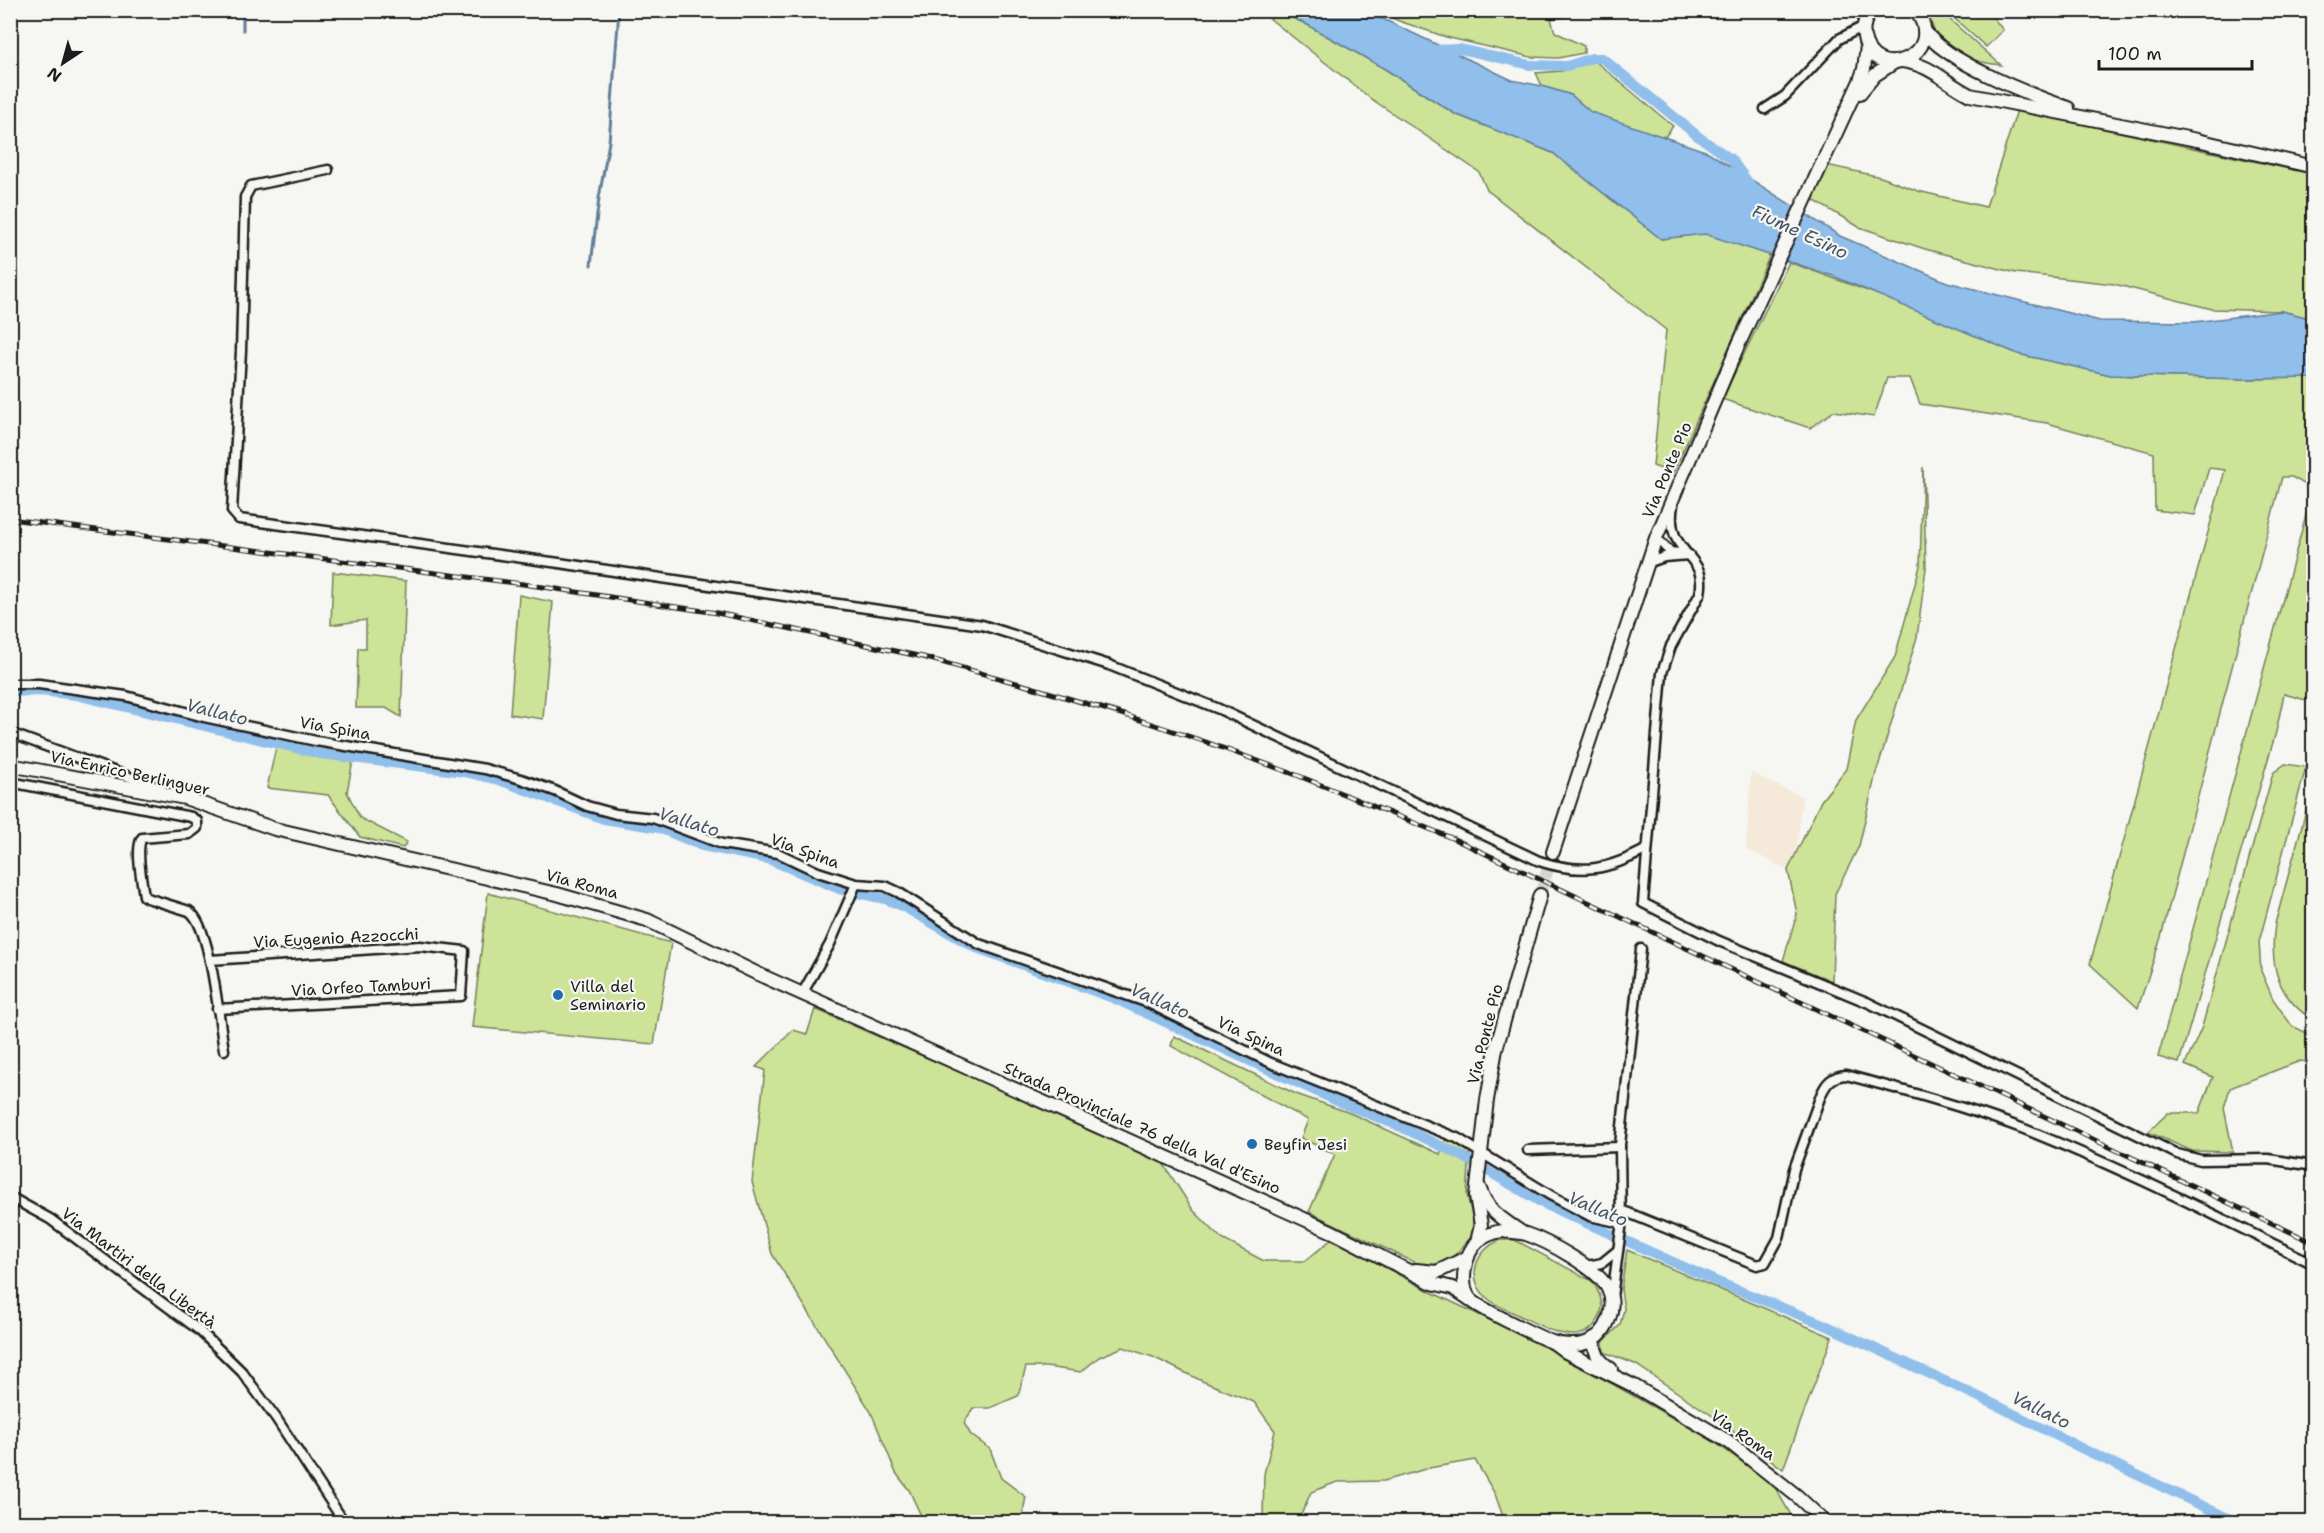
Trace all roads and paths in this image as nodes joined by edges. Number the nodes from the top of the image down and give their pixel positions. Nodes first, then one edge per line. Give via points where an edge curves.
1 (1872, 10) edge
2 (1919, 13) edge
3 (1864, 26) junction
4 (1924, 30) junction
5 (1848, 36) junction
6 (1866, 43) junction
7 (1899, 62) junction
8 (1765, 109) dead end
9 (1845, 113) junction
10 (2103, 121) junction
11 (2313, 167) edge
12 (328, 170) dead end
13 (1673, 500) junction
14 (1656, 538) junction
15 (1676, 538) junction
16 (1689, 556) junction
17 (1647, 563) junction
18 (10, 684) edge
19 (10, 733) edge
20 (10, 765) edge
21 (10, 782) edge
22 (185, 798) junction
23 (275, 829) joint
24 (1647, 849) junction
25 (1553, 852) tunnel mouth
26 (854, 890) junction
27 (1540, 895) tunnel mouth
28 (1641, 949) dead end
29 (464, 951) joint
30 (210, 960) junction
31 (802, 994) junction
32 (218, 1009) junction
33 (864, 1022) joint
34 (224, 1050) dead end
35 (1620, 1147) junction
36 (1528, 1150) dead end
37 (1479, 1154) junction
38 (2313, 1166) edge
39 (1478, 1180) junction
40 (10, 1197) edge
41 (1621, 1210) junction
42 (1621, 1226) junction
43 (1525, 1234) junction
44 (1478, 1242) junction
45 (1619, 1248) junction
46 (1468, 1257) junction
47 (2313, 1264) edge
48 (1587, 1266) junction
49 (1405, 1268) junction
50 (1612, 1297) junction
51 (1471, 1300) junction
52 (1594, 1338) junction
53 (1553, 1342) junction
54 (1634, 1386) junction
55 (344, 1522) edge
56 (1825, 1522) edge

1 - 3 main road, Via Ponte Pio
2 - 4 main road
3 - 5 street
3 - 6 main road, Via Ponte Pio
4 - 7 main road, Via Ponte Pio via 1918,50
4 - 10 main road via 1942,50 1970,66
5 - 6 street
5 - 8 street via 1839,39 1785,96
6 - 7 main road via 1882,60
6 - 9 main road, Via Ponte Pio via 1864,69
7 - 9 main road, Via Ponte Pio via 1875,75
7 - 10 main road via 1932,69 1970,94
9 - 13 main road, Via Ponte Pio via 1737,348
10 - 11 main road
12 - 24 street via 250,186 245,197 232,512 239,519 982,625 1109,665 1219,709 1539,861 1588,870 1622,863
13 - 14 main road, Via Ponte Pio
13 - 15 street
14 - 15 street
14 - 16 street via 1670,552
14 - 17 main road, Via Ponte Pio
15 - 16 street
16 - 17 street via 1664,557
16 - 24 street via 1702,574 1702,585 1662,673
17 - 25 main road, Via Ponte Pio
18 - 26 street, Via Spina via 126,696 316,741 485,769 555,791 586,806 653,818 722,844 778,853
19 - 22 street
20 - 22 main road, Via Enrico Berlinguer
21 - 30 street via 190,816 197,821 197,828 189,834 142,838 140,855 144,896 194,914
22 - 23 main road, Via Enrico Berlinguer
23 - 31 main road, Via Roma via 557,894 637,917
24 - 38 street via 1643,903 1719,941 1869,1003 2177,1154 2201,1160 2268,1159
26 - 31 street
26 - 37 street, Via Spina via 885,886 979,944 1146,1002 1271,1063 1457,1138
27 - 37 main road, Via Ponte Pio via 1496,1049
28 - 35 street
29 - 30 street, Via Eugenio Azzocchi via 420,946
29 - 32 street, Via Orfeo Tamburi via 460,996
30 - 32 street
31 - 33 main road, Via Roma
32 - 34 street
33 - 49 main road, Strada Provinciale 76 della Val d'Esino via 1177,1161
35 - 36 street
35 - 41 street
37 - 39 main road, Via Ponte Pio
37 - 42 street, Via Spina via 1590,1216
39 - 43 main road via 1484,1201 1492,1211
39 - 44 main road, Via Ponte Pio
40 - 55 street, Via Martiri della Libertà via 50,1218 199,1330 242,1372
41 - 42 street
41 - 47 street via 1757,1264 1765,1263 1779,1238 1794,1169 1821,1095 1831,1079 1846,1075 2024,1129 2102,1162
42 - 45 street
43 - 44 main road via 1493,1232
43 - 48 main road
44 - 46 main road
45 - 48 street via 1602,1263
45 - 50 street
46 - 49 main road, Strada Provinciale 76 della Val d'Esino via 1437,1272
46 - 51 main road via 1463,1283
48 - 50 main road via 1600,1276
49 - 51 main road, Strada Provinciale 76 della Val d'Esino
50 - 52 main road via 1610,1316
51 - 53 main road, Strada Provinciale 76 della Val d'Esino
52 - 53 main road, Strada Provinciale 76 della Val d'Esino via 1580,1344
52 - 54 main road via 1597,1357
53 - 54 main road, Strada Provinciale 76 della Val d'Esino
54 - 56 main road, Via Roma via 1729,1442

